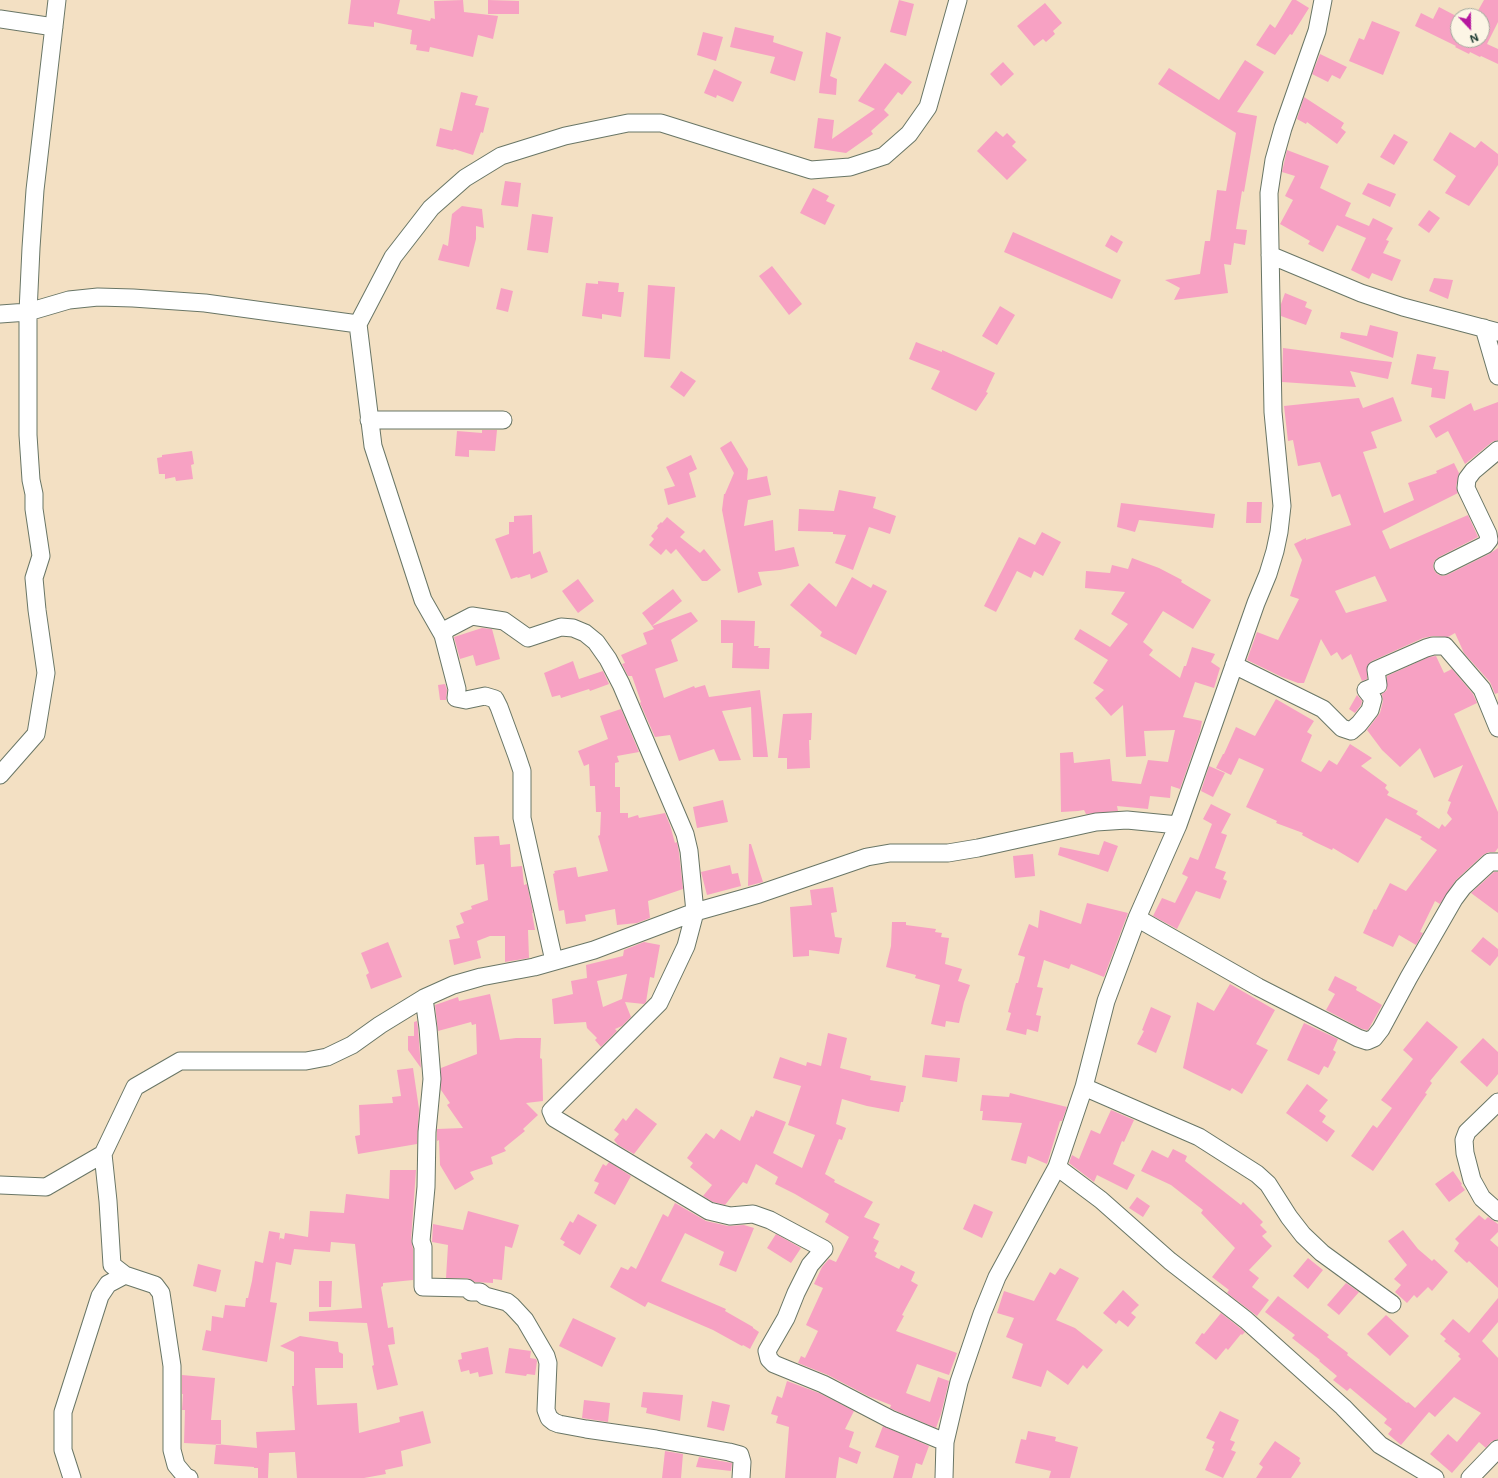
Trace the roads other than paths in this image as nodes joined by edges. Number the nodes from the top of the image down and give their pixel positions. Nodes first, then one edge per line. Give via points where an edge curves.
1 (56, 0) edge
2 (958, 0) edge
3 (1323, 0) edge
4 (0, 19) edge
5 (54, 27) junction
6 (1270, 255) junction
7 (28, 312) junction
8 (0, 314) edge
9 (358, 324) junction
10 (1491, 330) edge
11 (1498, 376) edge
12 (369, 420) junction
13 (503, 420) dead end
14 (1498, 450) edge
15 (1443, 566) dead end
16 (443, 635) junction
17 (1234, 665) junction
18 (1492, 696) edge
19 (1498, 728) edge
20 (0, 775) edge
21 (1178, 825) junction
22 (1498, 862) edge
23 (695, 912) junction
24 (1137, 918) junction
25 (554, 961) junction
26 (424, 998) junction
27 (1084, 1087) junction
28 (1498, 1102) edge
29 (103, 1154) junction
30 (1057, 1167) junction
31 (0, 1185) edge
32 (1498, 1212) edge
33 (125, 1275) junction
34 (1392, 1304) dead end
35 (945, 1442) junction
36 (1498, 1449) edge
37 (72, 1478) edge
38 (189, 1478) edge
39 (741, 1478) edge
40 (944, 1478) edge
41 (1434, 1478) edge
42 (1470, 1478) edge

1 - 5 street
2 - 9 street via 928,107 909,134 884,156 850,167 811,170 661,124 628,123 565,136 501,156 464,178 431,208 393,257
3 - 6 street via 1317,31 1274,160 1269,193
4 - 5 street
5 - 7 street via 35,190
6 - 10 street via 1361,293
6 - 17 street via 1273,412 1282,506 1279,532 1268,574
7 - 8 street
7 - 9 street via 68,300 98,297 133,298 205,303
7 - 20 street via 28,435 40,556 34,578 46,673 36,734
9 - 12 street
10 - 11 street
12 - 13 street
12 - 16 street via 373,446 423,600
14 - 15 street via 1473,472 1466,483 1489,540 1485,545
16 - 23 street via 447,629 472,616 504,621 528,638 561,627 585,632 596,642 621,684 685,834
16 - 25 street via 457,689 456,698 466,700 484,696 495,699 517,756 522,771 522,818
17 - 18 street via 1323,709 1342,728 1351,731 1370,710 1373,698 1366,690 1378,685 1376,670 1433,646 1445,646 1449,649 1482,689
17 - 21 street
18 - 19 street
21 - 23 street via 1127,820 1096,822 948,853 890,853 867,857 760,894
21 - 24 street
22 - 24 street via 1490,862 1463,886 1381,1029 1374,1038 1367,1041 1258,987
23 - 25 street via 594,950
23 - 35 street via 686,946 659,1003 551,1112 554,1118 709,1211 730,1216 753,1214 770,1220 824,1249 810,1265 786,1318 767,1351 769,1359 774,1364 823,1384 890,1419
24 - 27 street via 1106,1001
25 - 26 street via 481,977 453,985
26 - 29 street via 352,1045 327,1056 306,1061 180,1061 135,1087
26 - 39 street via 432,1079 421,1241 423,1287 467,1288 471,1292 480,1292 512,1306 525,1320 546,1356 546,1410 554,1422 740,1455
27 - 30 street
27 - 34 street via 1199,1137 1257,1174 1268,1184 1303,1235 1322,1253
28 - 32 street via 1466,1132 1464,1140 1472,1180 1482,1198
29 - 31 street via 46,1187
29 - 33 street via 112,1265
30 - 35 street via 997,1277 959,1382
30 - 41 street via 1101,1200 1170,1262 1246,1320 1343,1407 1380,1445
33 - 37 street via 108,1284 100,1296 63,1412 63,1450
33 - 38 street via 155,1285 161,1293 172,1366 172,1450 176,1465
35 - 40 street
36 - 42 street

